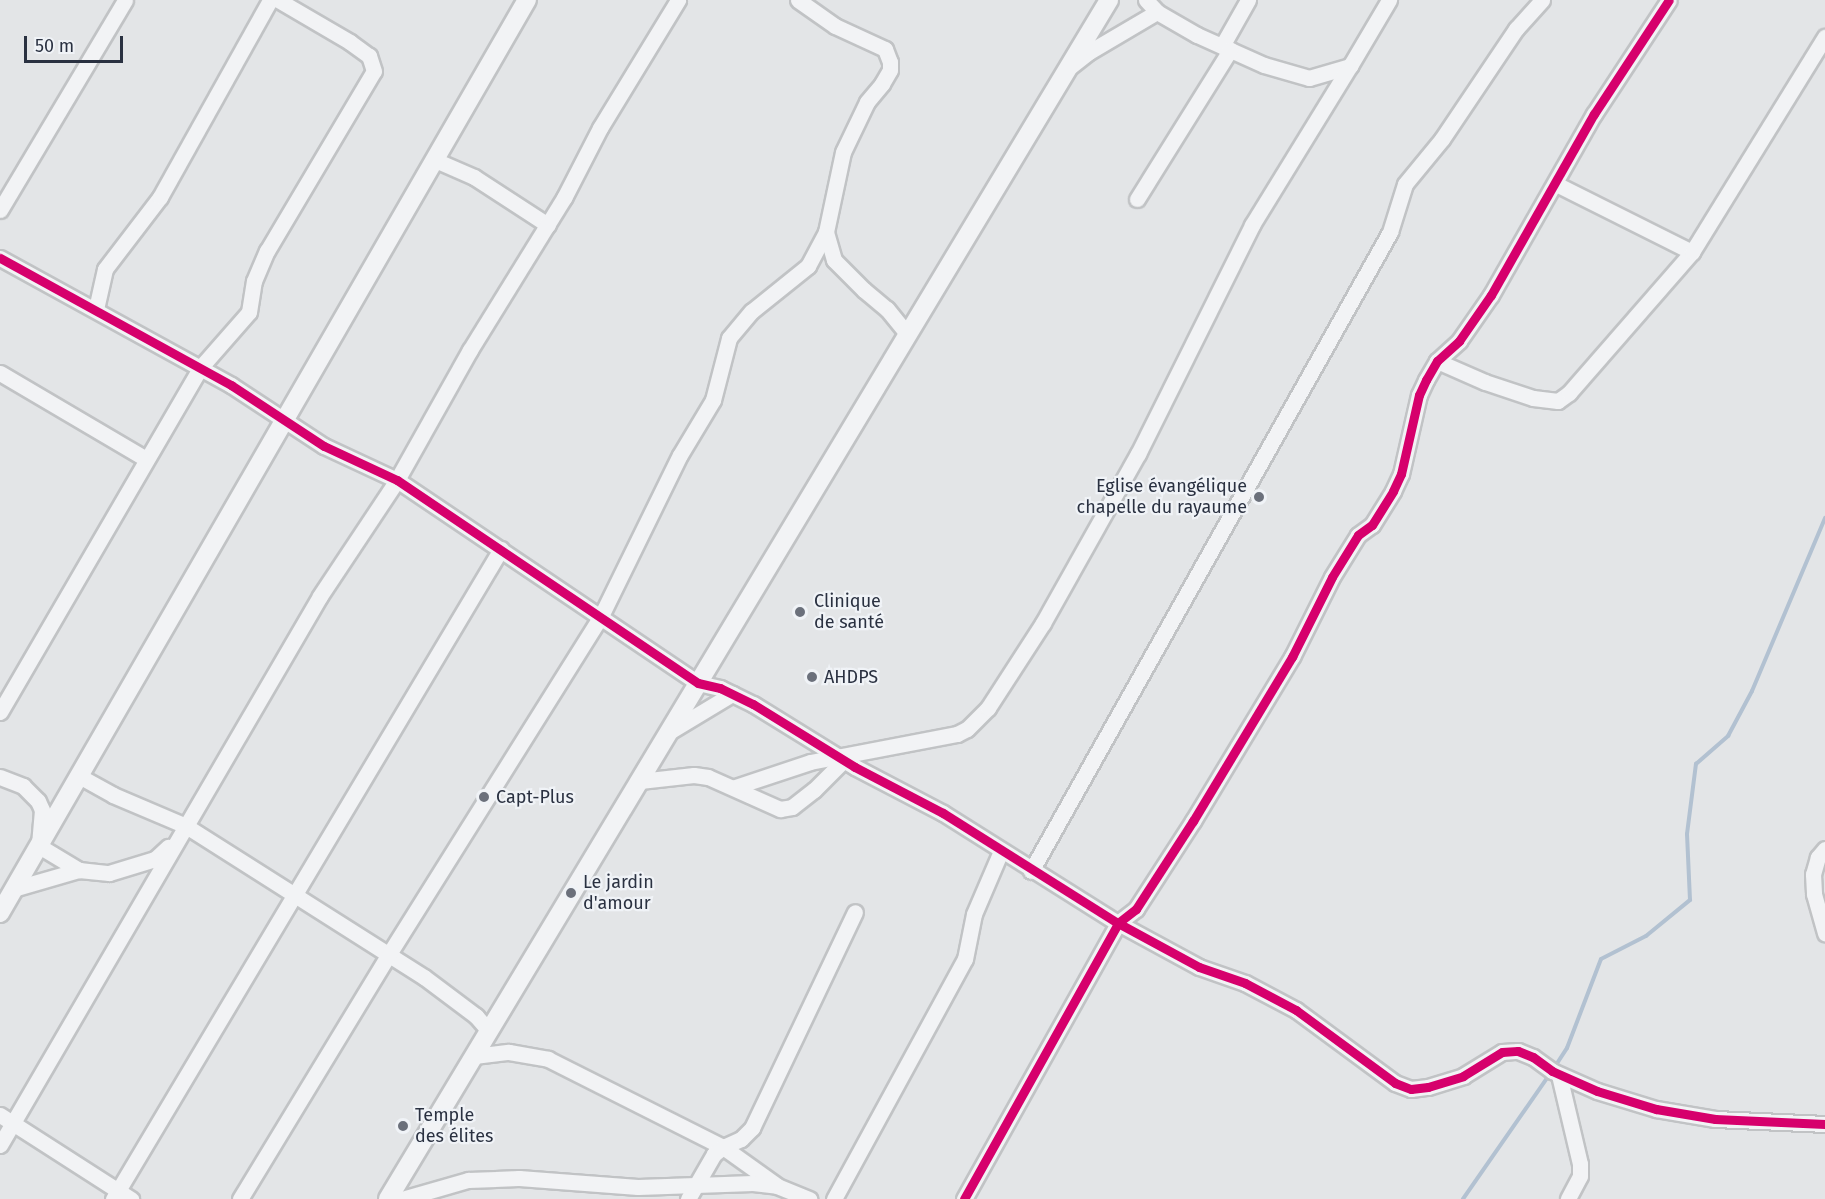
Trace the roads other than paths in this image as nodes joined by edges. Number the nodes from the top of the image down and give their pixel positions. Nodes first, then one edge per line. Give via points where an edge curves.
1 (125, 0) edge
2 (270, 0) edge
3 (278, 0) edge
4 (527, 0) edge
5 (678, 0) edge
6 (798, 0) edge
7 (1109, 0) edge
8 (1146, 0) edge
9 (1248, 0) edge
10 (1389, 0) edge
11 (1542, 0) edge
12 (1669, 0) edge
13 (1157, 12) junction
14 (1825, 37) edge
15 (1226, 48) junction
16 (1350, 66) junction
17 (1068, 68) junction
18 (435, 160) junction
19 (1556, 183) junction
20 (1137, 199) dead end
21 (0, 210) edge
22 (548, 225) junction
23 (826, 232) junction
24 (1692, 252) junction
25 (0, 258) edge
26 (96, 309) junction
27 (908, 335) junction
28 (1437, 361) junction
29 (200, 368) junction
30 (0, 373) edge
31 (284, 422) junction
32 (146, 459) junction
33 (397, 480) junction
34 (501, 549) junction
35 (601, 616) junction
36 (698, 683) junction
37 (732, 694) junction
38 (0, 712) edge
39 (669, 732) junction
40 (842, 758) junction
41 (79, 776) junction
42 (0, 777) edge
43 (640, 781) junction
44 (735, 787) junction
45 (182, 832) junction
46 (39, 846) junction
47 (1825, 849) edge
48 (1001, 851) junction
49 (80, 870) junction
50 (1031, 871) junction
51 (13, 889) junction
52 (294, 894) junction
53 (855, 912) dead end
54 (0, 913) edge
55 (1118, 923) junction
56 (1825, 933) edge
57 (389, 954) junction
58 (489, 1031) junction
59 (474, 1056) junction
60 (1559, 1075) junction
61 (7, 1118) edge
62 (1825, 1124) edge
63 (0, 1145) edge
64 (723, 1147) junction
65 (777, 1186) junction
66 (691, 1193) edge
67 (121, 1196) edge
68 (240, 1199) edge
69 (388, 1199) edge
70 (402, 1199) edge
71 (810, 1199) edge
72 (834, 1199) edge
73 (964, 1199) edge
74 (1568, 1199) edge

1 - 21 street
2 - 26 street via 160,197 105,269
3 - 29 street via 350,42 369,56 374,70 267,251 254,281 249,312
4 - 18 street
5 - 22 street via 600,128
6 - 23 street via 835,26 885,49 890,62 890,70 867,102 843,152
7 - 17 street
8 - 13 street
9 - 15 street
10 - 16 street
11 - 50 street via 1516,29 1442,139 1405,184 1390,232
12 - 19 street via 1599,106
13 - 15 street
13 - 17 street
14 - 24 street
15 - 16 street via 1264,65 1309,78
15 - 20 street
16 - 40 street via 1252,225 1138,454 1043,623 988,708 957,734
17 - 27 street
18 - 22 street via 474,177
18 - 31 street
19 - 24 street
19 - 28 street via 1491,295 1459,341
22 - 33 street via 470,350
23 - 27 street via 834,260 887,309
23 - 35 street via 807,266 752,311 729,338 713,400 680,455
24 - 28 street via 1631,325 1558,401 1533,398
25 - 26 street
26 - 29 street
27 - 36 street
28 - 55 street via 1419,395 1401,474 1393,491 1372,525 1358,535 1332,577 1292,657 1193,821 1136,909
29 - 31 street
29 - 32 street
30 - 32 street
31 - 33 street via 324,446
31 - 41 street
32 - 38 street
33 - 34 street
33 - 45 street via 320,596
34 - 35 street
34 - 52 street
35 - 36 street
35 - 57 street
36 - 37 street
36 - 39 street
37 - 39 street
37 - 40 street
39 - 43 street
40 - 44 street via 810,762
40 - 44 street via 814,790 792,807 780,809 765,804
40 - 48 street via 943,813
41 - 45 street
41 - 46 street
42 - 46 street via 23,786 38,801 42,810
43 - 44 street via 694,775
43 - 58 street
45 - 49 street via 155,859 109,873
45 - 52 street
45 - 61 street
46 - 49 street
46 - 51 street
47 - 56 street via 1813,874 1814,894
48 - 50 street
48 - 72 street via 974,914 965,959
49 - 51 street
50 - 55 street
51 - 54 street
52 - 57 street
52 - 67 street
53 - 64 street via 752,1128 741,1139
55 - 60 street via 1199,966 1245,983 1296,1010 1367,1065 1411,1089 1428,1088 1463,1076 1502,1052 1518,1051 1533,1057
55 - 73 street
57 - 58 street via 459,1002
57 - 68 street
58 - 59 street
59 - 64 street via 509,1052 548,1059
59 - 69 street
60 - 62 street via 1656,1109 1715,1119
60 - 74 street via 1580,1164 1580,1176
61 - 63 street
61 - 67 street
64 - 65 street
64 - 66 street via 714,1154
65 - 66 street via 753,1183
65 - 71 street
66 - 70 street via 638,1186 499,1179 468,1180

